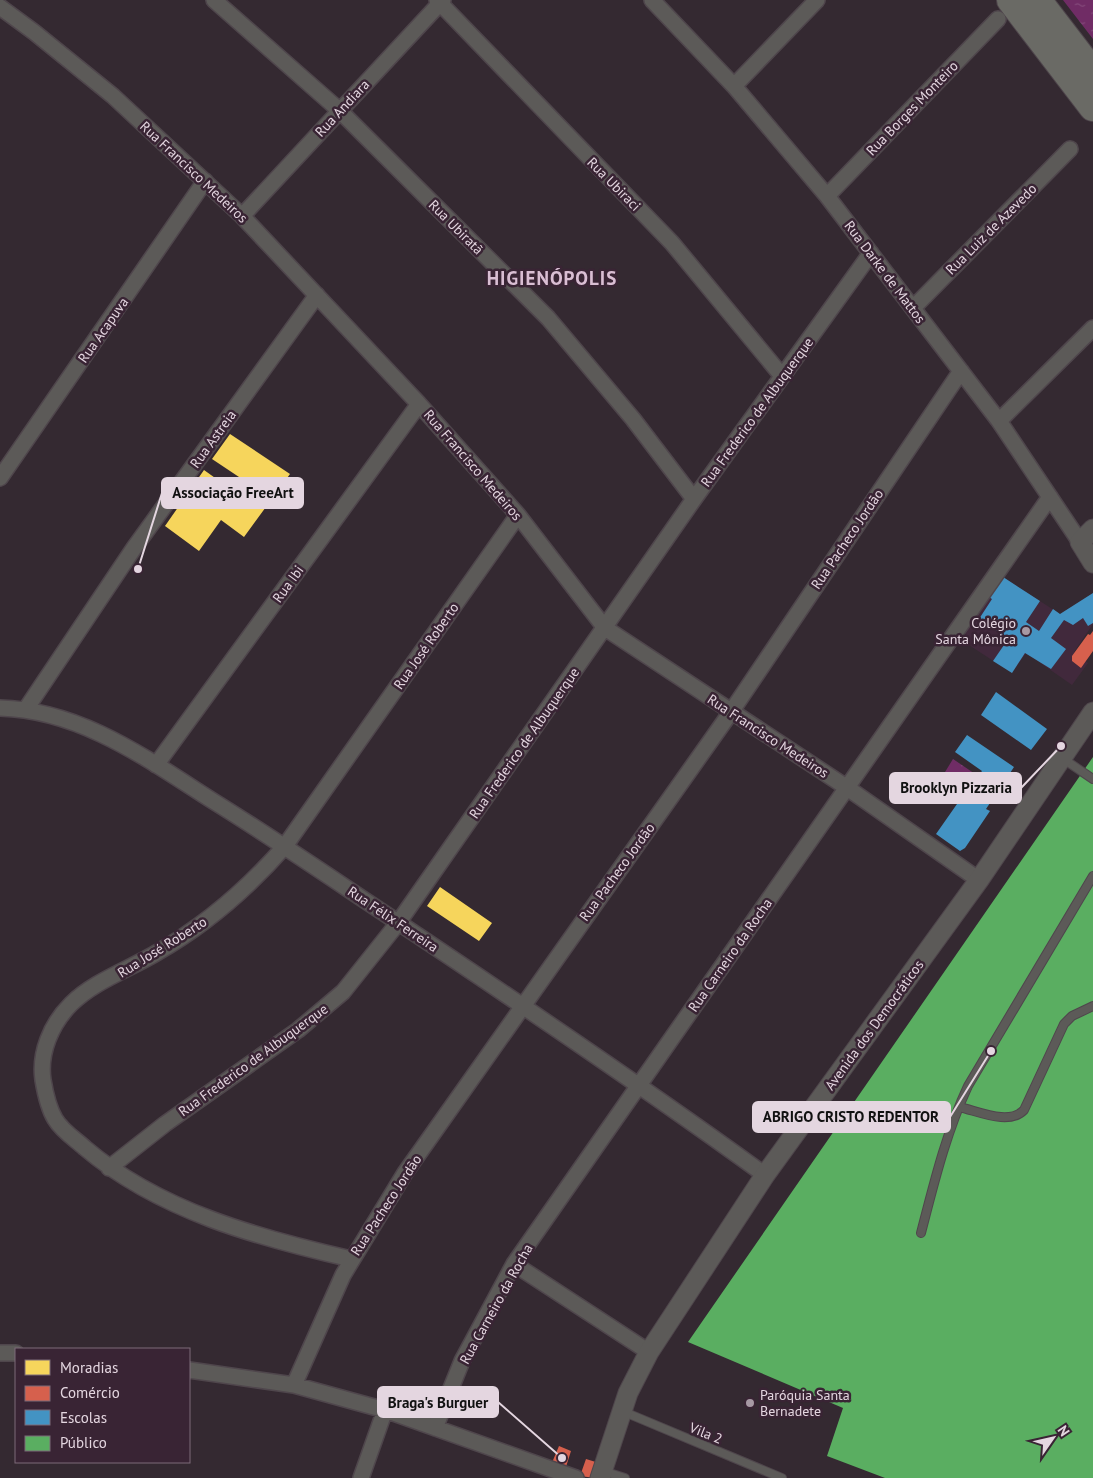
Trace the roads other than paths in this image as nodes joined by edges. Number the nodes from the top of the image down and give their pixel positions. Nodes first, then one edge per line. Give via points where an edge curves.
1 (214, 0) edge
2 (652, 0) edge
3 (817, 0) edge
4 (1037, 0) edge
5 (440, 1) edge
6 (0, 7) edge
7 (1004, 10) edge
8 (1093, 74) edge
9 (734, 86) junction
10 (1093, 107) edge
11 (339, 110) junction
12 (1070, 149) dead end
13 (205, 181) junction
14 (827, 196) junction
15 (242, 216) junction
16 (871, 253) junction
17 (317, 295) junction
18 (913, 308) junction
19 (1093, 328) edge
20 (961, 371) junction
21 (782, 376) junction
22 (419, 404) junction
23 (999, 421) junction
24 (0, 478) edge
25 (1050, 497) junction
26 (694, 500) junction
27 (518, 515) junction
28 (1093, 529) edge
29 (1080, 542) junction
30 (1093, 563) edge
31 (605, 628) junction
32 (0, 708) edge
33 (26, 709) junction
34 (731, 712) junction
35 (1093, 712) edge
36 (1062, 758) junction
37 (156, 765) junction
38 (1093, 779) edge
39 (846, 787) junction
40 (285, 846) junction
41 (1093, 876) edge
42 (979, 880) junction
43 (398, 923) junction
44 (522, 1004) junction
45 (1093, 1006) edge
46 (640, 1085) junction
47 (959, 1107) junction
48 (109, 1168) junction
49 (765, 1175) junction
50 (921, 1233) dead end
51 (351, 1259) junction
52 (514, 1264) junction
53 (649, 1352) junction
54 (0, 1353) edge
55 (15, 1353) edge
56 (190, 1370) edge
57 (294, 1385) junction
58 (385, 1410) junction
59 (621, 1411) junction
60 (435, 1428) junction
61 (601, 1474) edge
62 (361, 1478) edge
63 (576, 1478) edge
64 (625, 1478) edge
65 (782, 1478) edge

1 - 11 street, Rua Ubiratã
2 - 9 street, Rua Darke de Mattos
3 - 9 street
4 - 8 highway
5 - 11 street, Rua Andiara
5 - 21 street, Rua Ubiraci via 672,243
6 - 13 street, Rua Francisco Medeiros via 112,96
7 - 10 highway
7 - 14 street, Rua Borges Monteiro
9 - 14 street, Rua Darke de Mattos
11 - 15 street, Rua Andiara
11 - 26 street, Rua Ubiratã via 548,318 634,419
12 - 18 street, Rua Luiz de Azevedo
13 - 15 street, Rua Francisco Medeiros
13 - 24 street, Rua Acapuva
14 - 16 street, Rua Darke de Mattos
15 - 17 street, Rua Francisco Medeiros
16 - 18 street, Rua Darke de Mattos
16 - 21 street, Rua Frederico de Albuquerque
17 - 22 street, Rua Francisco Medeiros
17 - 33 street, Rua Astreia via 134,548
18 - 20 street, Rua Darke de Mattos
19 - 23 street
20 - 23 street, Rua Darke de Mattos
20 - 34 street, Rua Pacheco Jordão
21 - 26 street, Rua Frederico de Albuquerque
22 - 27 street, Rua Francisco Medeiros
22 - 37 street, Rua Ibi
23 - 25 street, Rua Darke de Mattos
25 - 29 street, Rua Darke de Mattos
25 - 39 street, Rua Carneiro da Rocha
26 - 31 street, Rua Frederico de Albuquerque
27 - 31 street, Rua Francisco Medeiros
27 - 40 street, Rua José Roberto
28 - 29 street
29 - 30 street, Rua Darke de Mattos
31 - 34 street, Rua Francisco Medeiros
31 - 43 street, Rua Frederico de Albuquerque
32 - 33 street, Rua Félix Ferreira
33 - 37 street, Rua Félix Ferreira via 90,728
34 - 39 street, Rua Francisco Medeiros
34 - 44 street, Rua Pacheco Jordão
35 - 36 street, Avenida dos Democráticos
36 - 38 lane
36 - 42 street, Avenida dos Democráticos
37 - 40 street, Rua Félix Ferreira
39 - 42 street, Rua Francisco Medeiros
39 - 46 street, Rua Carneiro da Rocha
40 - 43 street, Rua Félix Ferreira
40 - 48 street, Rua José Roberto via 249,886 218,912 75,1001 50,1036 41,1067 55,1118 63,1130
41 - 47 lane
42 - 49 street, Avenida dos Democráticos
43 - 44 street, Rua Félix Ferreira
43 - 48 street, Rua Frederico de Albuquerque via 343,992 298,1030 165,1124
44 - 46 street, Rua Félix Ferreira
44 - 51 street, Rua Pacheco Jordão
45 - 47 lane via 1072,1016 1064,1024 1020,1114 1010,1118
46 - 49 street, Rua Félix Ferreira
46 - 52 street, Rua Carneiro da Rocha
47 - 50 lane via 940,1159
48 - 51 street, Rua José Roberto via 169,1200 231,1227
49 - 53 street, Avenida dos Democráticos
51 - 57 street, Rua Pacheco Jordão
52 - 53 street
52 - 60 street, Rua Carneiro da Rocha via 462,1361
53 - 59 street, Avenida dos Democráticos
54 - 55 street
56 - 57 street
57 - 58 street
58 - 60 street
58 - 62 street
59 - 61 street, Avenida dos Democráticos
59 - 65 lane, Vila 2
60 - 63 street
61 - 64 lane

